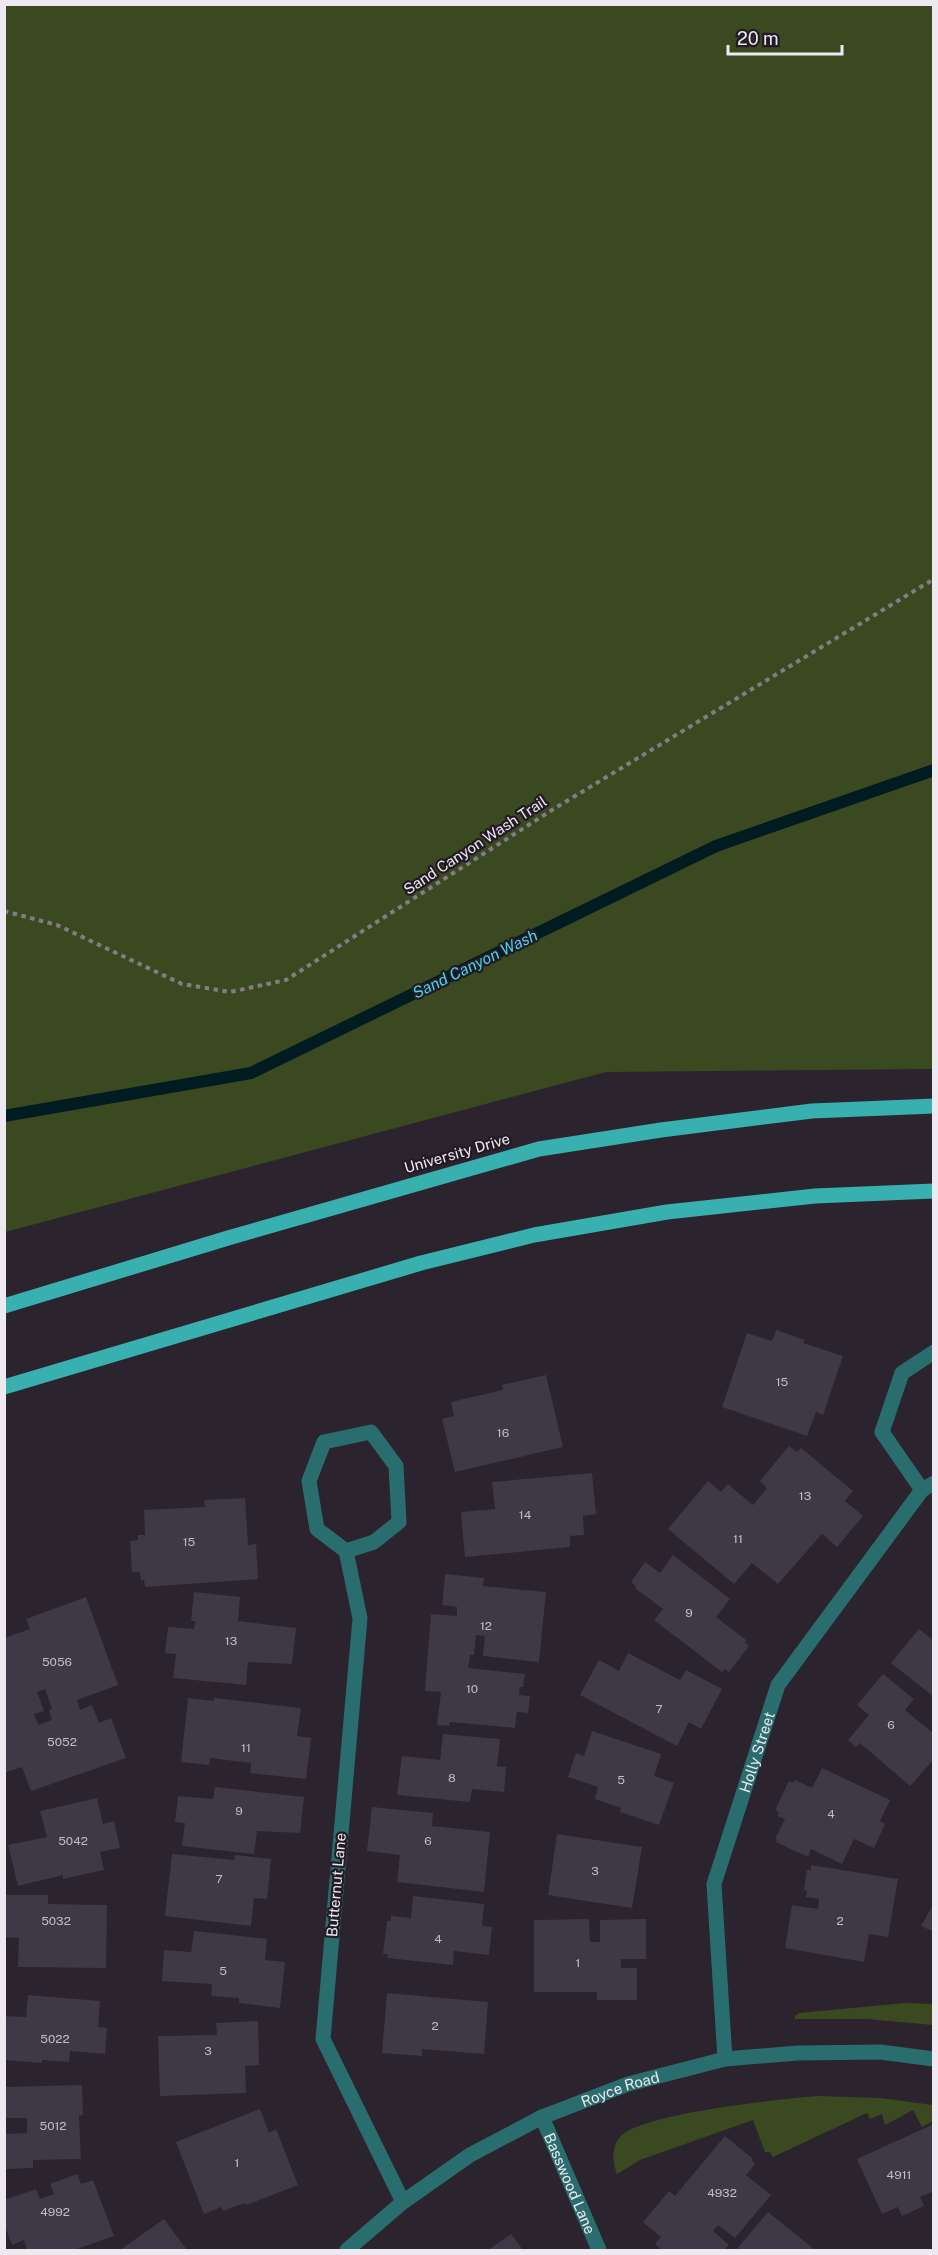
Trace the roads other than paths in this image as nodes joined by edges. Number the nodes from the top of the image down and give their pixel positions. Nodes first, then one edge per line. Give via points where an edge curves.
1 (933, 1106) edge
2 (933, 1191) edge
3 (4, 1306) edge
4 (933, 1352) edge
5 (4, 1387) edge
6 (928, 1486) edge
7 (346, 1551) junction
8 (933, 2059) edge
9 (725, 2060) junction
10 (542, 2117) junction
11 (403, 2202) junction
12 (347, 2250) edge
13 (599, 2250) edge

1 - 3 main road, University Drive via 812,1111 539,1149
2 - 5 main road via 804,1197 667,1212 534,1235 421,1263
4 - 6 street, Holly Street via 902,1373 882,1432
6 - 9 street, Holly Street via 778,1685 714,1884
7 - 7 street via 317,1529 309,1481 324,1442 371,1432 396,1466 399,1522 374,1542
7 - 11 street, Butternut Lane via 360,1618 323,2039
8 - 9 street, Royce Road via 880,2052 798,2053
9 - 10 street, Royce Road via 628,2084
10 - 11 street, Royce Road via 470,2155
10 - 13 street, Basswood Lane
11 - 12 street, Royce Road

